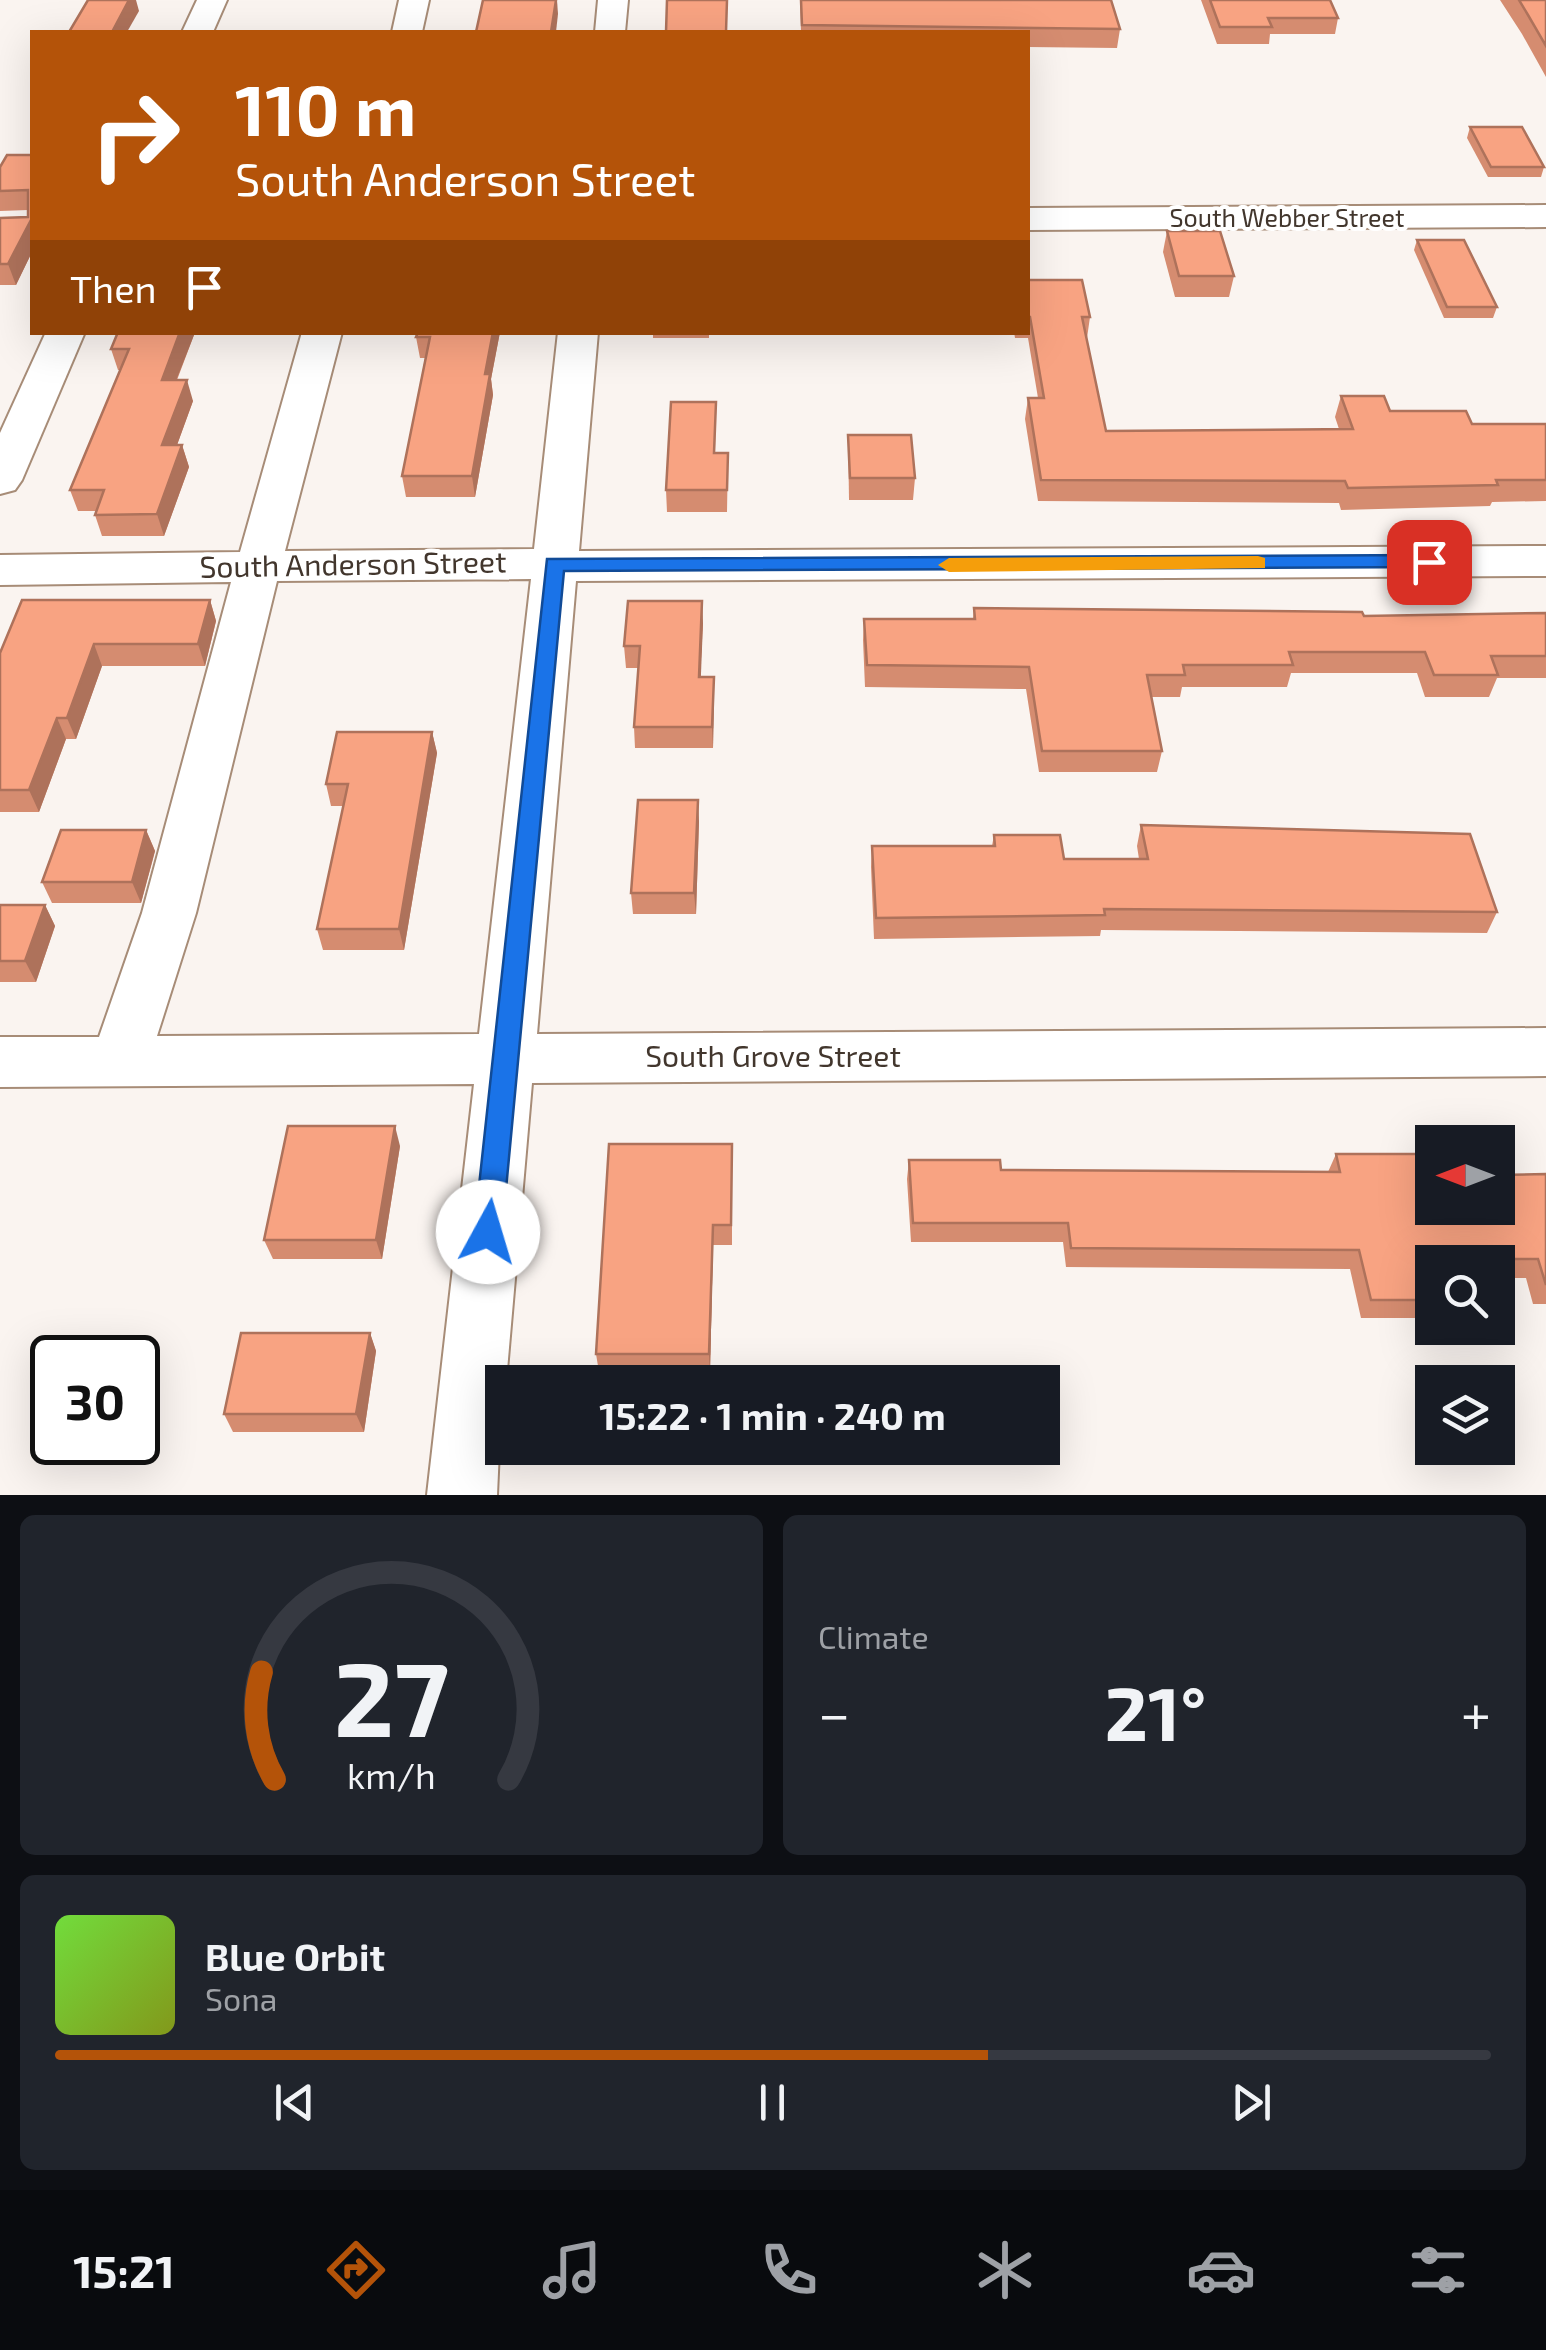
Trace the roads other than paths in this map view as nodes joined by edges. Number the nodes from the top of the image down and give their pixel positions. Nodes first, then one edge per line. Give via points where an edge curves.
1 (212, 0) edge
2 (414, 0) edge
3 (614, 0) edge
4 (199, 30) edge
5 (406, 30) edge
6 (610, 30) edge
7 (1546, 216) edge
8 (1030, 219) edge
9 (65, 335) edge
10 (321, 335) edge
11 (578, 335) edge
12 (0, 480) edge
13 (1546, 562) edge
14 (260, 564) junction
15 (554, 564) junction
16 (0, 570) edge
17 (1546, 1052) edge
18 (121, 1058) junction
19 (506, 1060) junction
20 (0, 1062) edge
21 (462, 1495) edge

1 - 4 street
2 - 5 street
3 - 6 street
7 - 8 street, South Webber Street
9 - 12 street
10 - 14 street
11 - 15 street
13 - 15 street, South Anderson Street
14 - 15 street, South Anderson Street
14 - 16 street, South Anderson Street
14 - 18 street via 169,914
15 - 19 street
17 - 19 street, South Grove Street
18 - 19 street, South Grove Street
18 - 20 street, South Grove Street
19 - 21 street

